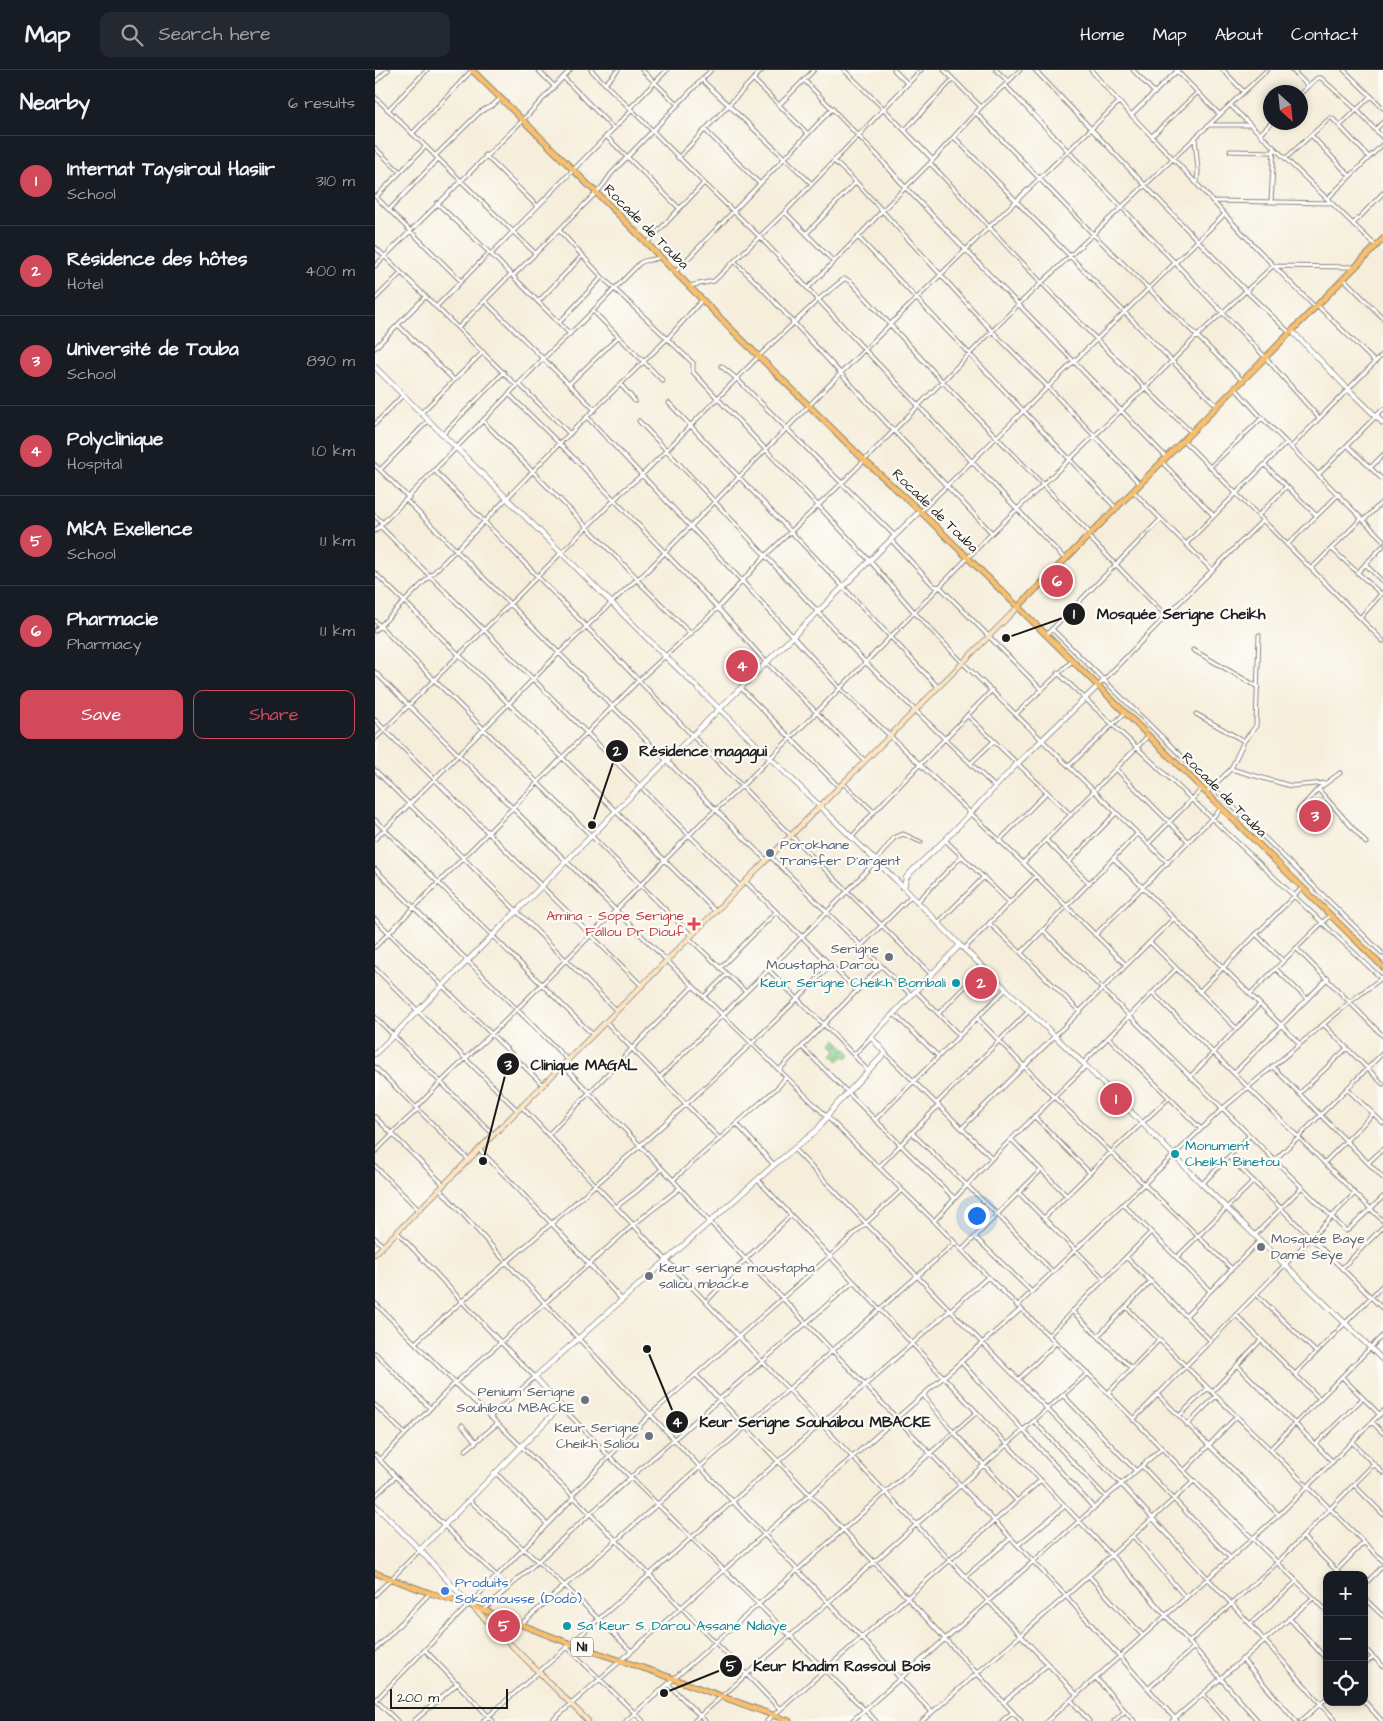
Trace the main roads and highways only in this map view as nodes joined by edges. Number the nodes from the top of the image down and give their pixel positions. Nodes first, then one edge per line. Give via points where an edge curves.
1 (472, 70) edge
2 (1382, 241) edge
3 (1018, 607) junction
4 (1383, 967) edge
5 (375, 1254) edge
6 (375, 1572) edge
7 (470, 1605) junction
8 (588, 1721) edge
9 (789, 1721) edge

1 - 3 main road, Rocade de Touba via 809,406
2 - 3 main road
3 - 4 main road, Rocade de Touba
3 - 5 main road
6 - 7 main road, N11
7 - 8 main road
7 - 9 main road, N11 via 569,1646 621,1661

